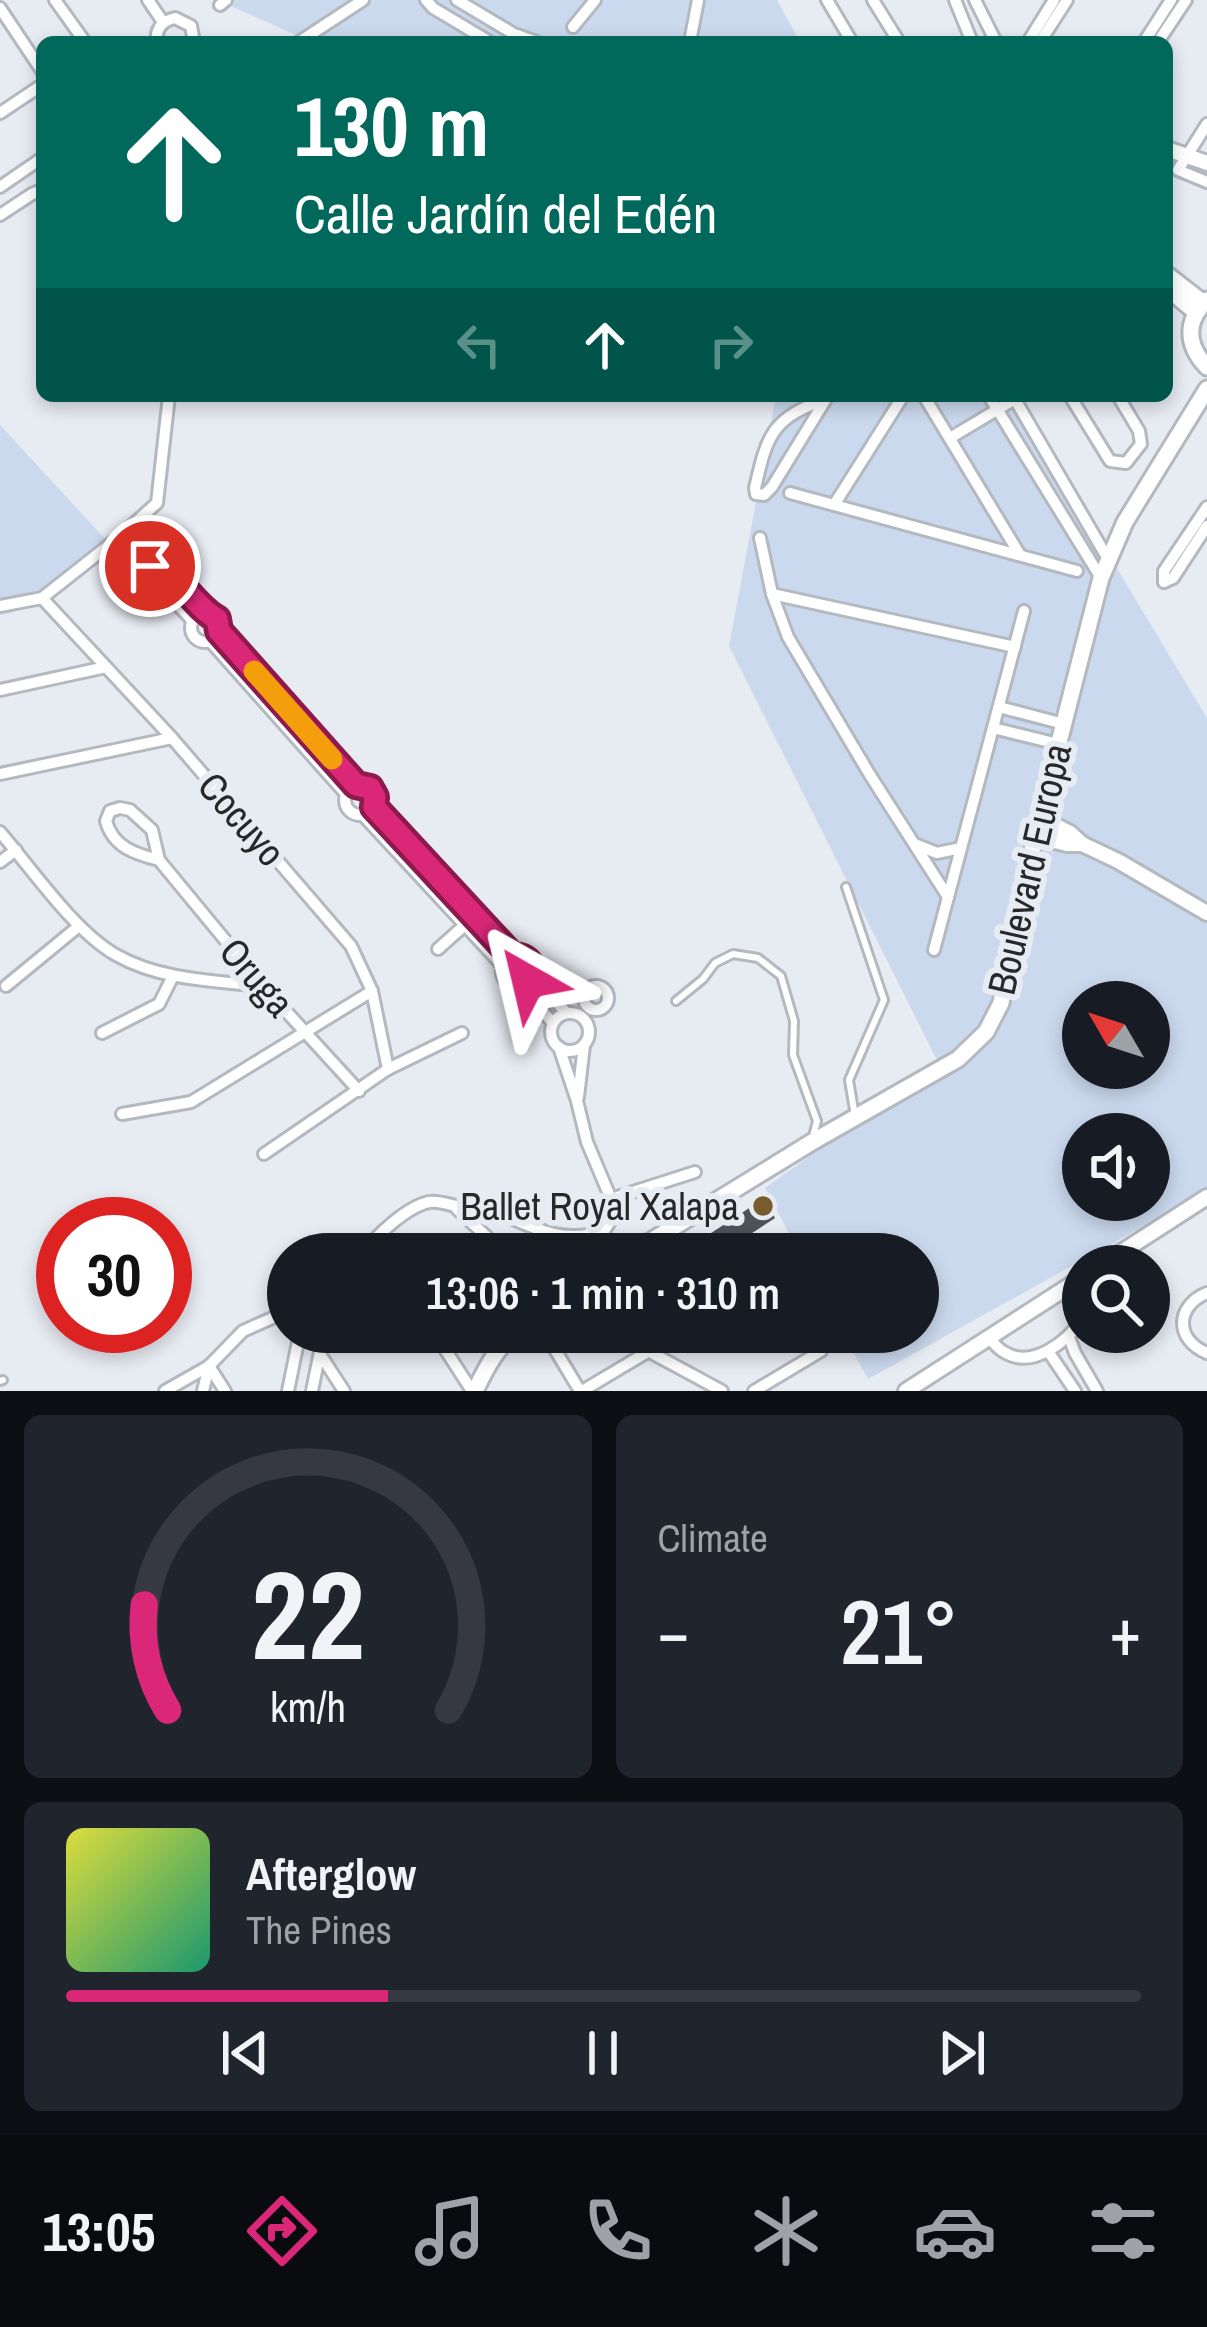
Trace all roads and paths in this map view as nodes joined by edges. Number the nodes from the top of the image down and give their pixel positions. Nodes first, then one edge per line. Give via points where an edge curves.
1 (55, 0) edge
2 (148, 0) edge
3 (363, 0) edge
4 (458, 0) edge
5 (595, 0) edge
6 (698, 0) edge
7 (827, 0) edge
8 (873, 0) edge
9 (955, 0) edge
10 (975, 0) edge
11 (1172, 0) edge
12 (1186, 0) edge
13 (1061, 1) edge
14 (433, 3) edge
15 (2, 15) edge
16 (163, 22) junction
17 (574, 27) dead end
18 (81, 36) edge
19 (156, 36) edge
20 (194, 36) edge
21 (308, 36) edge
22 (481, 36) edge
23 (520, 36) edge
24 (691, 36) edge
25 (848, 36) edge
26 (895, 36) edge
27 (971, 36) edge
28 (993, 36) edge
29 (1033, 36) edge
30 (1043, 36) edge
31 (1153, 36) edge
32 (1154, 36) edge
33 (36, 63) edge
34 (36, 89) edge
35 (0, 113) edge
36 (1207, 124) edge
37 (1200, 156) edge
38 (36, 162) edge
39 (1207, 182) edge
40 (0, 187) edge
41 (36, 192) edge
42 (0, 215) edge
43 (1173, 279) edge
44 (1173, 292) edge
45 (1202, 305) edge
46 (1207, 367) edge
47 (1207, 389) edge
48 (168, 402) edge
49 (817, 402) edge
50 (825, 402) edge
51 (899, 402) edge
52 (928, 402) edge
53 (993, 402) edge
54 (1009, 402) edge
55 (1016, 402) edge
56 (1074, 402) edge
57 (1122, 402) edge
58 (998, 411) junction
59 (950, 438) junction
60 (790, 493) dead end
61 (834, 505) junction
62 (1207, 507) edge
63 (1207, 526) edge
64 (118, 538) junction
65 (760, 538) dead end
66 (1020, 555) junction
67 (1108, 559) junction
68 (150, 566) junction
69 (1076, 571) dead end
70 (1101, 578) junction
71 (772, 594) junction
72 (42, 598) junction
73 (0, 606) edge
74 (1024, 611) dead end
75 (205, 614) junction
76 (193, 621) junction
77 (215, 636) junction
78 (1015, 647) junction
79 (106, 667) junction
80 (0, 690) edge
81 (999, 707) junction
82 (1064, 724) junction
83 (993, 728) junction
84 (172, 738) junction
85 (1058, 744) junction
86 (0, 773) edge
87 (351, 789) junction
88 (368, 811) junction
89 (1040, 818) junction
90 (0, 832) edge
91 (1035, 836) junction
92 (914, 843) junction
93 (1082, 844) junction
94 (961, 848) junction
95 (16, 850) junction
96 (159, 860) junction
97 (0, 862) edge
98 (845, 887) dead end
99 (447, 893) junction
100 (948, 897) junction
101 (1207, 913) edge
102 (466, 924) junction
103 (79, 926) junction
104 (438, 949) dead end
105 (934, 950) dead end
106 (507, 961) junction
107 (173, 976) junction
108 (531, 977) junction
109 (6, 986) dead end
110 (263, 986) junction
111 (520, 986) junction
112 (373, 991) junction
113 (676, 1001) dead end
114 (578, 1011) junction
115 (554, 1023) junction
116 (305, 1032) junction
117 (462, 1033) dead end
118 (102, 1034) dead end
119 (584, 1045) junction
120 (560, 1047) junction
121 (388, 1069) junction
122 (359, 1091) junction
123 (578, 1100) junction
124 (122, 1114) dead end
125 (855, 1117) junction
126 (812, 1142) junction
127 (264, 1154) dead end
128 (695, 1172) dead end
129 (1207, 1197) edge
130 (611, 1199) junction
131 (455, 1207) junction
132 (381, 1233) edge
133 (483, 1233) edge
134 (664, 1233) edge
135 (1133, 1245) edge
136 (1062, 1291) edge
137 (1207, 1293) edge
138 (267, 1320) edge
139 (989, 1338) junction
140 (1062, 1342) edge
141 (1048, 1351) junction
142 (296, 1353) edge
143 (447, 1353) edge
144 (483, 1353) edge
145 (496, 1353) edge
146 (557, 1353) edge
147 (647, 1353) edge
148 (651, 1353) edge
149 (818, 1353) edge
150 (1075, 1353) edge
151 (1207, 1353) edge
152 (320, 1354) joint
153 (209, 1366) junction
154 (471, 1390) edge
155 (165, 1391) edge
156 (202, 1391) edge
157 (225, 1391) edge
158 (288, 1391) edge
159 (312, 1391) edge
160 (344, 1391) edge
161 (581, 1391) edge
162 (722, 1391) edge
163 (754, 1391) edge
164 (906, 1391) edge
165 (1075, 1391) edge
166 (1097, 1391) edge

1 - 18 street
2 - 16 street
3 - 21 street
4 - 23 street
5 - 17 street
6 - 24 street
7 - 25 street
8 - 26 street
9 - 27 street
10 - 28 street
11 - 31 street
12 - 32 street
13 - 29 street
13 - 30 street
14 - 22 street
15 - 33 street
16 - 19 street
16 - 20 street via 186,22
34 - 35 street
36 - 37 street
37 - 39 street via 1178,170
38 - 40 street
41 - 42 street
43 - 45 street
44 - 45 street
45 - 46 main road via 1190,340
47 - 67 main road, Boulevard Europa
48 - 64 street via 157,503
49 - 50 street via 770,434 756,494 772,488
51 - 61 street
52 - 59 street
53 - 58 street
54 - 58 street
55 - 67 street
56 - 57 street via 1110,461 1126,463 1142,444
58 - 59 street
58 - 70 street
59 - 66 street
60 - 61 street
61 - 66 street
62 - 63 street via 1164,582
64 - 68 street
64 - 72 street
65 - 71 street
66 - 69 street
67 - 70 main road, Boulevard Europa
68 - 75 street via 162,568
68 - 76 street
70 - 82 main road, Boulevard Europa
71 - 78 street
71 - 92 street via 788,637
72 - 73 street
72 - 79 street, Cocuyo
74 - 78 street
75 - 76 street
75 - 77 street via 217,619
76 - 77 street via 196,639
77 - 87 street
78 - 81 street
79 - 80 street
79 - 84 street, Cocuyo
81 - 82 street
81 - 83 street
82 - 85 main road, Boulevard Europa
83 - 85 street
83 - 94 street
84 - 86 street
84 - 112 street, Cocuyo via 351,946
85 - 89 main road, Boulevard Europa
87 - 88 street via 347,807
87 - 88 street via 370,788
88 - 99 street
89 - 91 main road, Boulevard Europa
89 - 93 street
90 - 95 street
91 - 93 street
91 - 125 main road, Boulevard Europa via 1001,1003 986,1032 958,1059
92 - 94 street via 937,854
92 - 100 street
93 - 101 street
94 - 100 street
95 - 97 street
95 - 103 street
96 - 96 street via 152,830 130,810 110,811 109,834 130,852
96 - 110 street, Oruga
98 - 125 lane via 884,1000 849,1080
99 - 102 street
99 - 106 street
100 - 105 street
102 - 104 street
102 - 106 street
103 - 107 street via 116,955
103 - 109 street
106 - 108 street via 530,962
106 - 111 street via 506,983
107 - 110 street
107 - 118 street via 158,1004
108 - 111 street
108 - 114 street
110 - 116 street, Oruga
111 - 115 street
112 - 116 street
112 - 121 street, Cocuyo
113 - 126 lane via 733,954 758,958 781,976 794,1021 793,1055 817,1121
114 - 115 street
114 - 119 street via 589,1029
115 - 120 street
116 - 122 street, Oruga
116 - 124 street via 191,1102
117 - 121 street
119 - 120 street
119 - 123 street
120 - 123 street
121 - 122 street
122 - 127 street
123 - 130 street
125 - 126 main road, Boulevard Europa
126 - 134 main road, Boulevard Europa
128 - 130 street
129 - 135 street
130 - 131 street via 604,1231 579,1236
131 - 132 street via 430,1202
131 - 133 street
136 - 139 street
137 - 151 street via 1188,1306 1183,1326
138 - 153 street via 243,1331
139 - 141 street via 1024,1358
139 - 164 street
140 - 141 street
141 - 165 street
142 - 158 street
143 - 154 street
144 - 154 main road
145 - 154 main road
146 - 161 street
147 - 161 street
148 - 162 street
149 - 163 street
150 - 166 street
152 - 159 street
152 - 160 street
153 - 155 street
153 - 156 street
153 - 157 street

